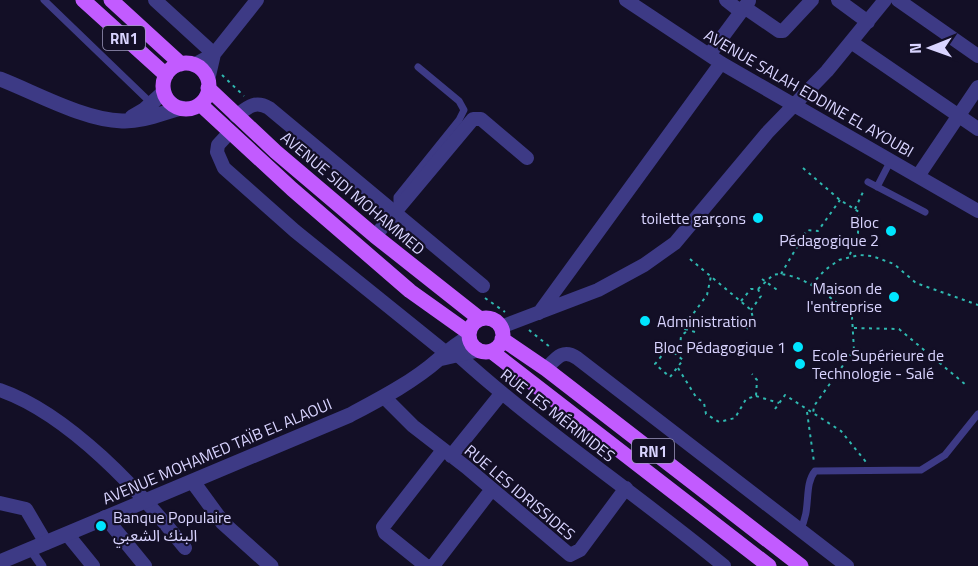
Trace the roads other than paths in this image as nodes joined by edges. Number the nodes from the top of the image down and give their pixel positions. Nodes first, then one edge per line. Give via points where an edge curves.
1 (44, 0) edge
2 (83, 0) edge
3 (112, 0) edge
4 (155, 0) edge
5 (257, 0) edge
6 (726, 0) edge
7 (812, 0) edge
8 (838, 0) edge
9 (885, 0) edge
10 (898, 0) edge
11 (628, 1) edge
12 (745, 6) edge
13 (868, 22) junction
14 (851, 42) junction
15 (214, 54) junction
16 (709, 55) junction
17 (978, 56) edge
18 (721, 63) junction
19 (187, 64) junction
20 (418, 67) dead end
21 (166, 75) junction
22 (0, 79) edge
23 (208, 84) junction
24 (978, 87) edge
25 (164, 92) junction
26 (152, 104) junction
27 (200, 104) junction
28 (794, 105) junction
29 (181, 108) junction
30 (958, 115) junction
31 (236, 116) junction
32 (124, 121) junction
33 (978, 129) edge
34 (230, 132) junction
35 (528, 158) dead end
36 (891, 160) junction
37 (918, 176) junction
38 (868, 182) road end
39 (877, 187) junction
40 (395, 210) junction
41 (978, 211) edge
42 (925, 212) dead end
43 (375, 236) junction
44 (483, 286) dead end
45 (539, 314) junction
46 (480, 319) junction
47 (501, 333) junction
48 (469, 335) junction
49 (485, 351) junction
50 (447, 355) junction
51 (546, 369) junction
52 (0, 390) edge
53 (501, 394) junction
54 (384, 397) junction
55 (978, 414) edge
56 (447, 453) junction
57 (194, 482) junction
58 (626, 488) junction
59 (492, 489) junction
60 (672, 491) junction
61 (146, 499) junction
62 (0, 503) edge
63 (654, 509) junction
64 (105, 517) junction
65 (800, 530) junction
66 (67, 534) junction
67 (46, 543) junction
68 (185, 548) dead end
69 (31, 550) junction
70 (0, 562) edge
71 (42, 566) edge
72 (93, 566) edge
73 (146, 566) edge
74 (271, 566) edge
75 (426, 566) edge
76 (433, 566) edge
77 (724, 566) edge
78 (769, 566) edge
79 (801, 566) edge
80 (847, 566) edge

1 - 26 lane
2 - 21 main road, RN1
3 - 19 main road, RN1
4 - 15 street
5 - 15 street
6 - 12 street
7 - 12 street via 781,32
8 - 13 street
9 - 13 street
10 - 17 street
11 - 16 street, AVENUE SALAH EDDINE EL AYOUBI
12 - 16 street
13 - 14 street
14 - 28 street
14 - 30 street
15 - 19 street
15 - 23 street
16 - 18 street, AVENUE SALAH EDDINE EL AYOUBI
18 - 28 street, AVENUE SALAH EDDINE EL AYOUBI
18 - 45 street
19 - 21 main road
19 - 23 main road, RN1 via 202,71
20 - 40 lane via 459,101 464,110 397,197
21 - 25 main road
22 - 32 street via 95,116
23 - 27 main road
23 - 31 main road, AVENUE SIDI MOHAMMED / RN1
24 - 30 street
25 - 26 street
25 - 29 main road via 170,103
26 - 32 street
27 - 29 main road
27 - 34 main road, AVENUE SIDI MOHAMMED / RN1
28 - 36 street, AVENUE SALAH EDDINE EL AYOUBI
28 - 45 street via 675,243 598,290
29 - 32 street
30 - 33 street
30 - 37 street
31 - 40 street via 252,104 261,104
31 - 43 main road, AVENUE SIDI MOHAMMED / RN1
34 - 48 main road, AVENUE SIDI MOHAMMED / RN1 via 410,291
34 - 50 street, RUE LES MÉRINIDES via 218,146 224,168
35 - 40 street via 481,119 473,119
36 - 37 street, AVENUE SALAH EDDINE EL AYOUBI
36 - 39 lane
37 - 41 street, AVENUE SALAH EDDINE EL AYOUBI
38 - 39 lane
39 - 42 lane
40 - 43 street
40 - 44 street
43 - 46 main road, AVENUE SIDI MOHAMMED / RN1
45 - 47 street
46 - 47 main road, RN1 via 492,319
46 - 48 main road via 471,326
47 - 49 main road via 498,346
47 - 51 main road, RN1
48 - 49 main road, RN1
48 - 50 street, AVENUE MOHAMED TAÏB EL ALAOUI
49 - 50 street, AVENUE MOHAMED TAÏB EL ALAOUI
49 - 60 main road, RN1
50 - 53 street, RUE LES MÉRINIDES
50 - 54 street, AVENUE MOHAMED TAÏB EL ALAOUI
51 - 65 street via 560,355 569,353
51 - 79 main road, RN1
52 - 61 street via 26,401 76,435
53 - 56 street
53 - 58 street, RUE LES MÉRINIDES
54 - 56 street, RUE LES IDRISSIDES
54 - 57 street, AVENUE MOHAMED TAÏB EL ALAOUI
55 - 65 lane via 945,455 931,466 916,471 815,471 810,479 808,512
56 - 59 street, RUE LES IDRISSIDES
56 - 75 street via 383,527
57 - 61 street, AVENUE MOHAMED TAÏB EL ALAOUI
57 - 74 street via 223,523
58 - 59 street, RUE LES IDRISSIDES via 580,550 571,555
58 - 63 street, RUE LES MÉRINIDES
59 - 76 street
60 - 63 street
60 - 78 main road, RN1
61 - 64 street, AVENUE MOHAMED TAÏB EL ALAOUI
61 - 68 street
62 - 67 street via 26,509
63 - 77 street, RUE LES MÉRINIDES
64 - 66 street, AVENUE MOHAMED TAÏB EL ALAOUI
64 - 73 street
65 - 80 street
66 - 67 street, AVENUE MOHAMED TAÏB EL ALAOUI
66 - 72 street
67 - 69 street, AVENUE MOHAMED TAÏB EL ALAOUI
69 - 70 street, AVENUE MOHAMED TAÏB EL ALAOUI
69 - 71 street

